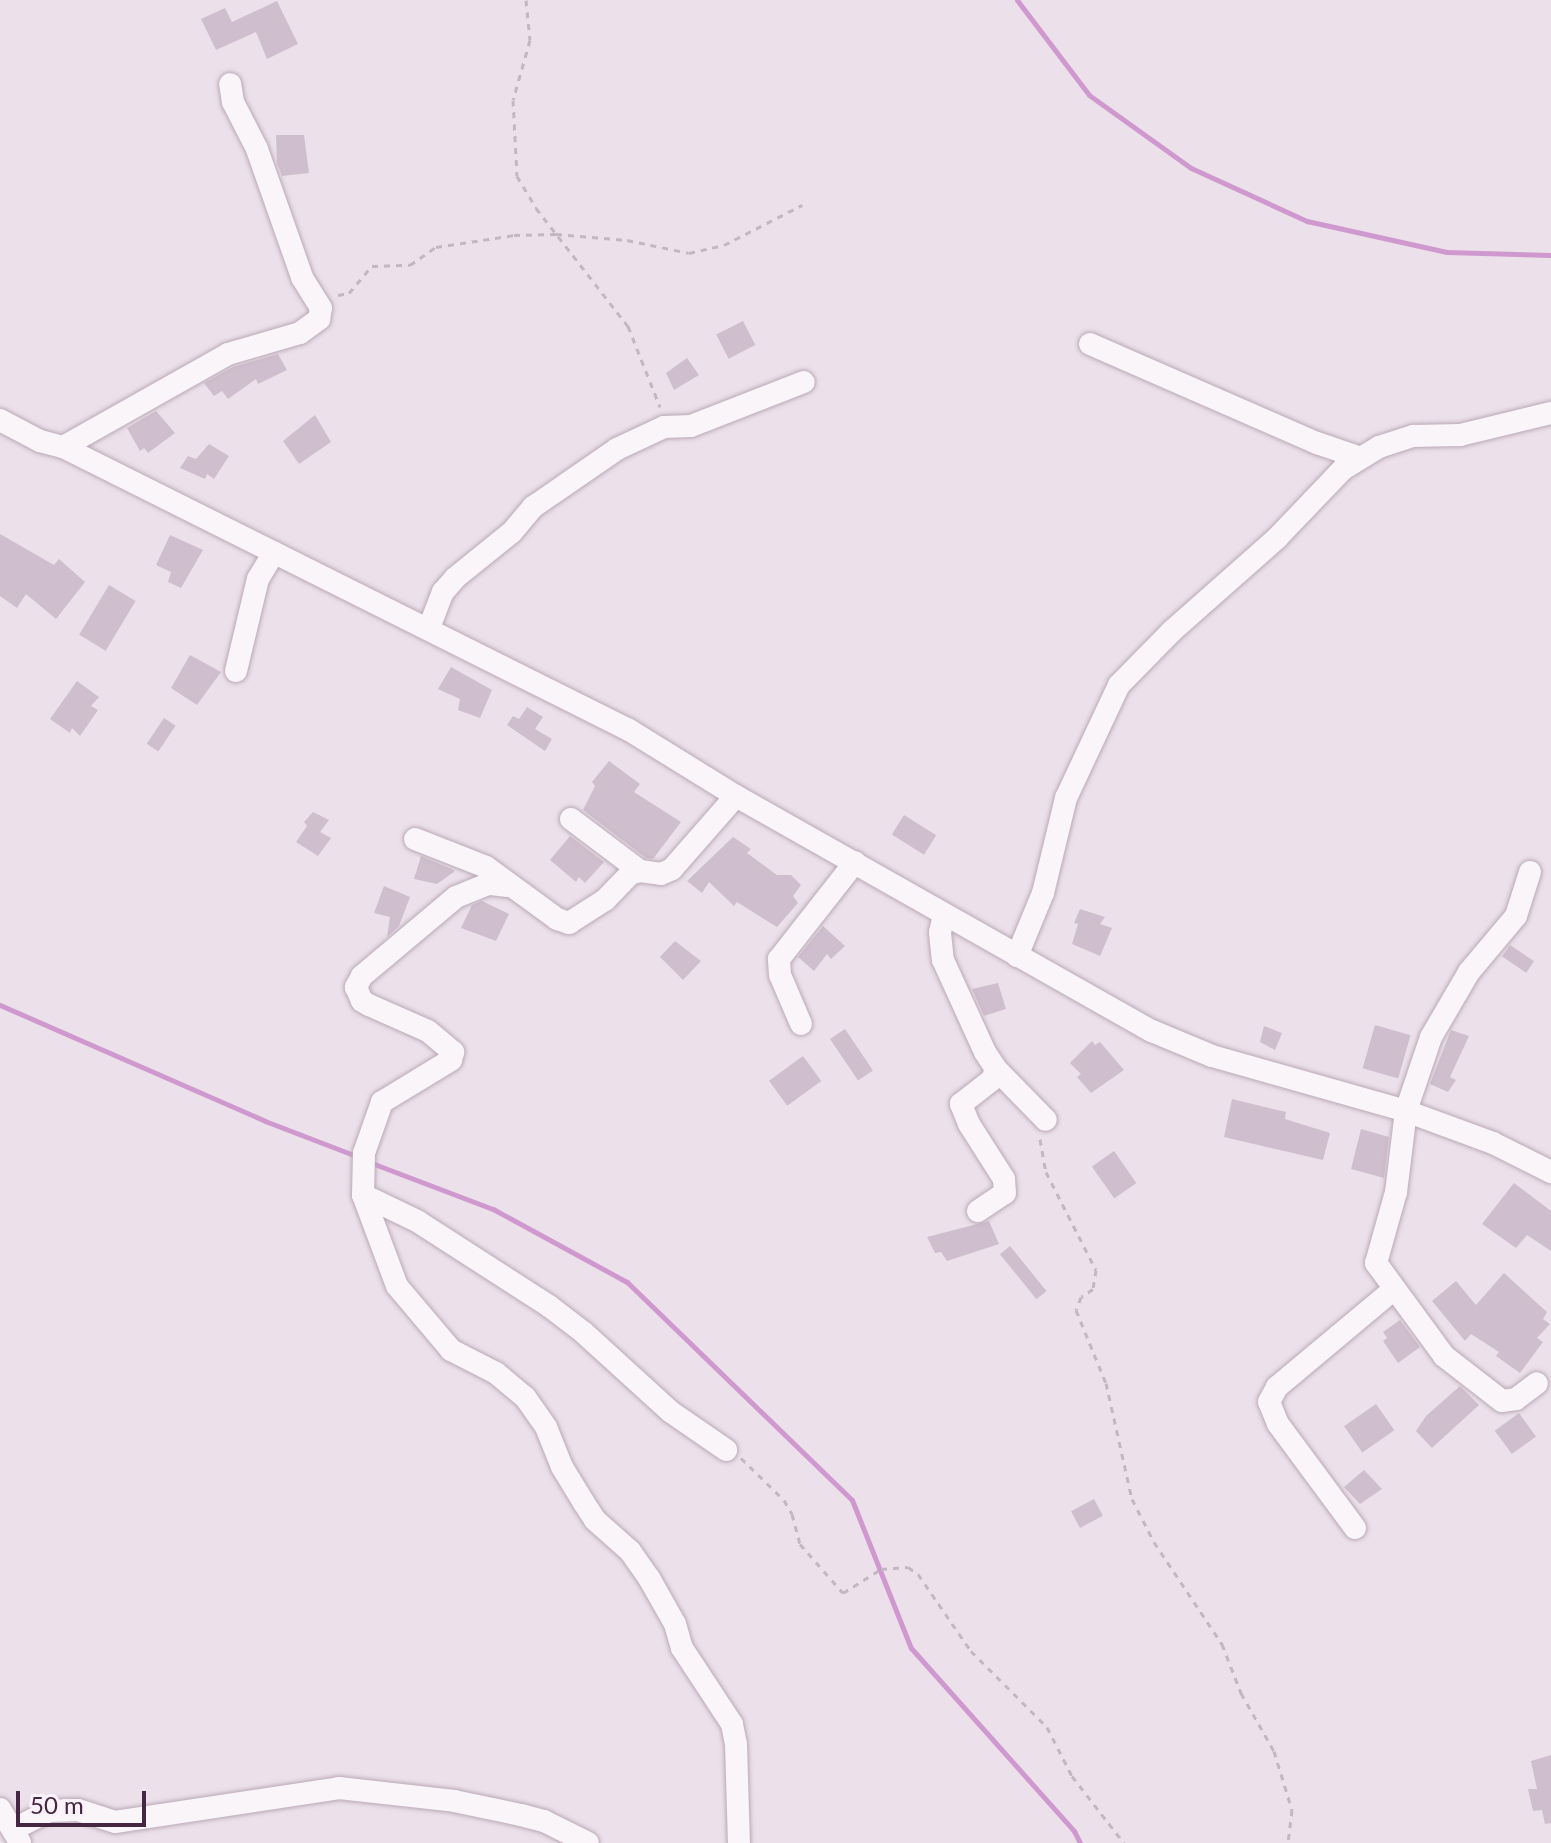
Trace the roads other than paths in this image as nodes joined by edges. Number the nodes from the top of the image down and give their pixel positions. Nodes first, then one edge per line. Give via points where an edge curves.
1 (230, 84) dead end
2 (1090, 344) dead end
3 (804, 382) dead end
4 (1551, 413) edge
5 (0, 421) edge
6 (63, 447) junction
7 (1361, 458) junction
8 (274, 552) junction
9 (429, 628) junction
10 (236, 671) dead end
11 (736, 796) junction
12 (571, 819) dead end
13 (415, 839) dead end
14 (855, 862) junction
15 (640, 871) junction
16 (1530, 872) dead end
17 (508, 886) junction
18 (944, 915) junction
19 (1017, 956) junction
20 (801, 1024) dead end
21 (996, 1069) junction
22 (1406, 1111) junction
23 (1046, 1120) road end
24 (1551, 1172) edge
25 (363, 1195) junction
26 (978, 1211) dead end
27 (1394, 1289) junction
28 (1537, 1383) dead end
29 (730, 1452) road end
30 (1355, 1528) dead end
31 (0, 1809) edge
32 (17, 1836) edge
33 (588, 1843) edge
34 (739, 1843) edge

1 - 6 street via 302,277 321,308 319,319 300,333 228,354
2 - 7 street
3 - 9 street via 691,426 664,427 617,449 533,507 512,532 455,578 443,592
4 - 7 street via 1460,435 1413,436
5 - 6 street
6 - 8 street
7 - 19 street via 1343,469 1119,685 1066,798 1043,893
8 - 9 street
8 - 10 street via 258,579
9 - 11 street via 629,730
11 - 14 street
11 - 15 street via 672,869 661,874
12 - 15 street
13 - 17 street via 486,867
14 - 18 street
14 - 20 street via 779,959 780,975
15 - 17 street via 622,879 605,900 569,923
16 - 22 street via 1516,916 1469,972 1431,1037
17 - 25 street via 488,884 456,897 362,976 356,987 369,1005 428,1031 453,1052 451,1060 382,1102 364,1153
18 - 19 street
18 - 21 street via 943,960
19 - 22 street via 1152,1031 1212,1056
21 - 23 street
21 - 26 street via 992,1080 961,1104 1004,1179 1005,1193
22 - 24 street via 1493,1143
22 - 27 street via 1396,1192 1376,1263
25 - 29 street via 417,1221 549,1306 671,1412
25 - 34 street via 397,1286 451,1350 496,1373 525,1397 595,1520 630,1551 649,1578 682,1648 732,1724
27 - 28 street via 1444,1356 1502,1401 1516,1399
27 - 30 street via 1277,1387 1269,1402 1278,1424
31 - 32 street
32 - 33 street via 49,1811 78,1810 115,1822 339,1788 454,1801 521,1815

